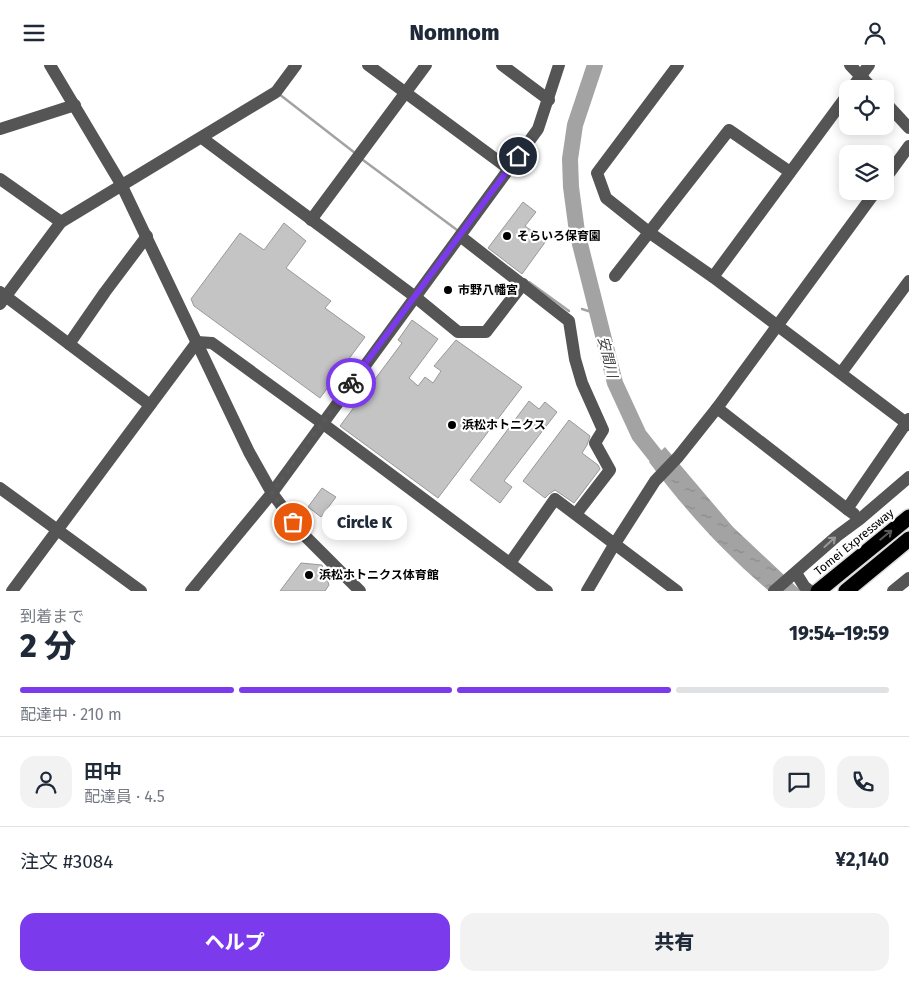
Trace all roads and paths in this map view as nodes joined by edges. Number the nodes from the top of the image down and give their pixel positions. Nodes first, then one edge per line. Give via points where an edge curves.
1 (50, 65) edge
2 (296, 65) edge
3 (368, 65) edge
4 (426, 65) edge
5 (502, 65) edge
6 (559, 65) edge
7 (678, 65) edge
8 (850, 65) edge
9 (869, 65) edge
10 (861, 76) junction
11 (858, 80) edge
12 (865, 80) edge
13 (406, 93) junction
14 (549, 100) junction
15 (75, 105) junction
16 (839, 106) edge
17 (894, 112) edge
18 (909, 128) edge
19 (0, 129) edge
20 (202, 138) junction
21 (909, 146) edge
22 (894, 167) edge
23 (509, 169) junction
24 (790, 171) junction
25 (0, 179) edge
26 (121, 184) junction
27 (869, 200) edge
28 (311, 220) junction
29 (60, 222) junction
30 (650, 233) junction
31 (148, 236) junction
32 (460, 236) junction
33 (615, 276) dead end
34 (713, 277) junction
35 (909, 281) edge
36 (523, 283) junction
37 (414, 296) junction
38 (2, 298) edge
39 (778, 325) junction
40 (197, 342) junction
41 (69, 344) junction
42 (841, 373) junction
43 (150, 405) junction
44 (717, 409) junction
45 (908, 422) edge
46 (322, 423) junction
47 (909, 477) edge
48 (0, 488) edge
49 (272, 493) junction
50 (847, 509) junction
51 (576, 514) junction
52 (909, 517) edge
53 (860, 519) junction
54 (58, 529) junction
55 (909, 539) edge
56 (614, 545) junction
57 (510, 563) junction
58 (795, 574) junction
59 (909, 578) edge
60 (195, 589) edge
61 (816, 590) edge
62 (12, 591) edge
63 (141, 591) edge
64 (360, 591) edge
65 (547, 591) edge
66 (587, 591) edge
67 (677, 591) edge
68 (774, 591) edge
69 (846, 591) edge
70 (893, 591) edge

1 - 15 street
2 - 20 street via 276,92
3 - 13 street
4 - 13 street
5 - 14 street
6 - 14 street
7 - 30 street via 597,173 606,198
8 - 10 street
9 - 10 street
10 - 11 street
10 - 12 street
13 - 23 street
13 - 28 street
14 - 23 street via 538,129
15 - 19 street
15 - 26 street
16 - 24 street
17 - 18 street
20 - 26 street
20 - 28 street
21 - 22 street
23 - 32 street
24 - 30 street via 729,130
24 - 34 street
25 - 29 street
26 - 29 street
26 - 31 street
27 - 39 street
28 - 37 street
29 - 38 street
30 - 33 street
30 - 34 street
31 - 40 street
31 - 41 street
32 - 36 street
32 - 37 street
34 - 39 street
35 - 42 street
36 - 37 street via 486,332 458,332
36 - 51 street via 569,321 582,383 603,430 595,443 610,471
37 - 46 street
38 - 41 street
39 - 42 street
39 - 44 street
40 - 43 street
40 - 46 street via 212,343
40 - 49 street
41 - 43 street
42 - 45 street
43 - 54 street
44 - 50 street
44 - 56 street via 656,480
45 - 50 street
46 - 49 street
46 - 57 street
47 - 53 street
48 - 54 street
49 - 60 street
49 - 64 street via 302,533
50 - 53 street
51 - 56 street
51 - 57 street via 555,499
61 -> 52 highway, Tomei Expressway
58 -> 53 street
54 - 62 street
54 - 63 street
55 - 69 highway
56 - 66 street
56 - 67 street
57 - 65 street
58 - 61 street via 804,586
58 - 68 street
59 - 70 street

